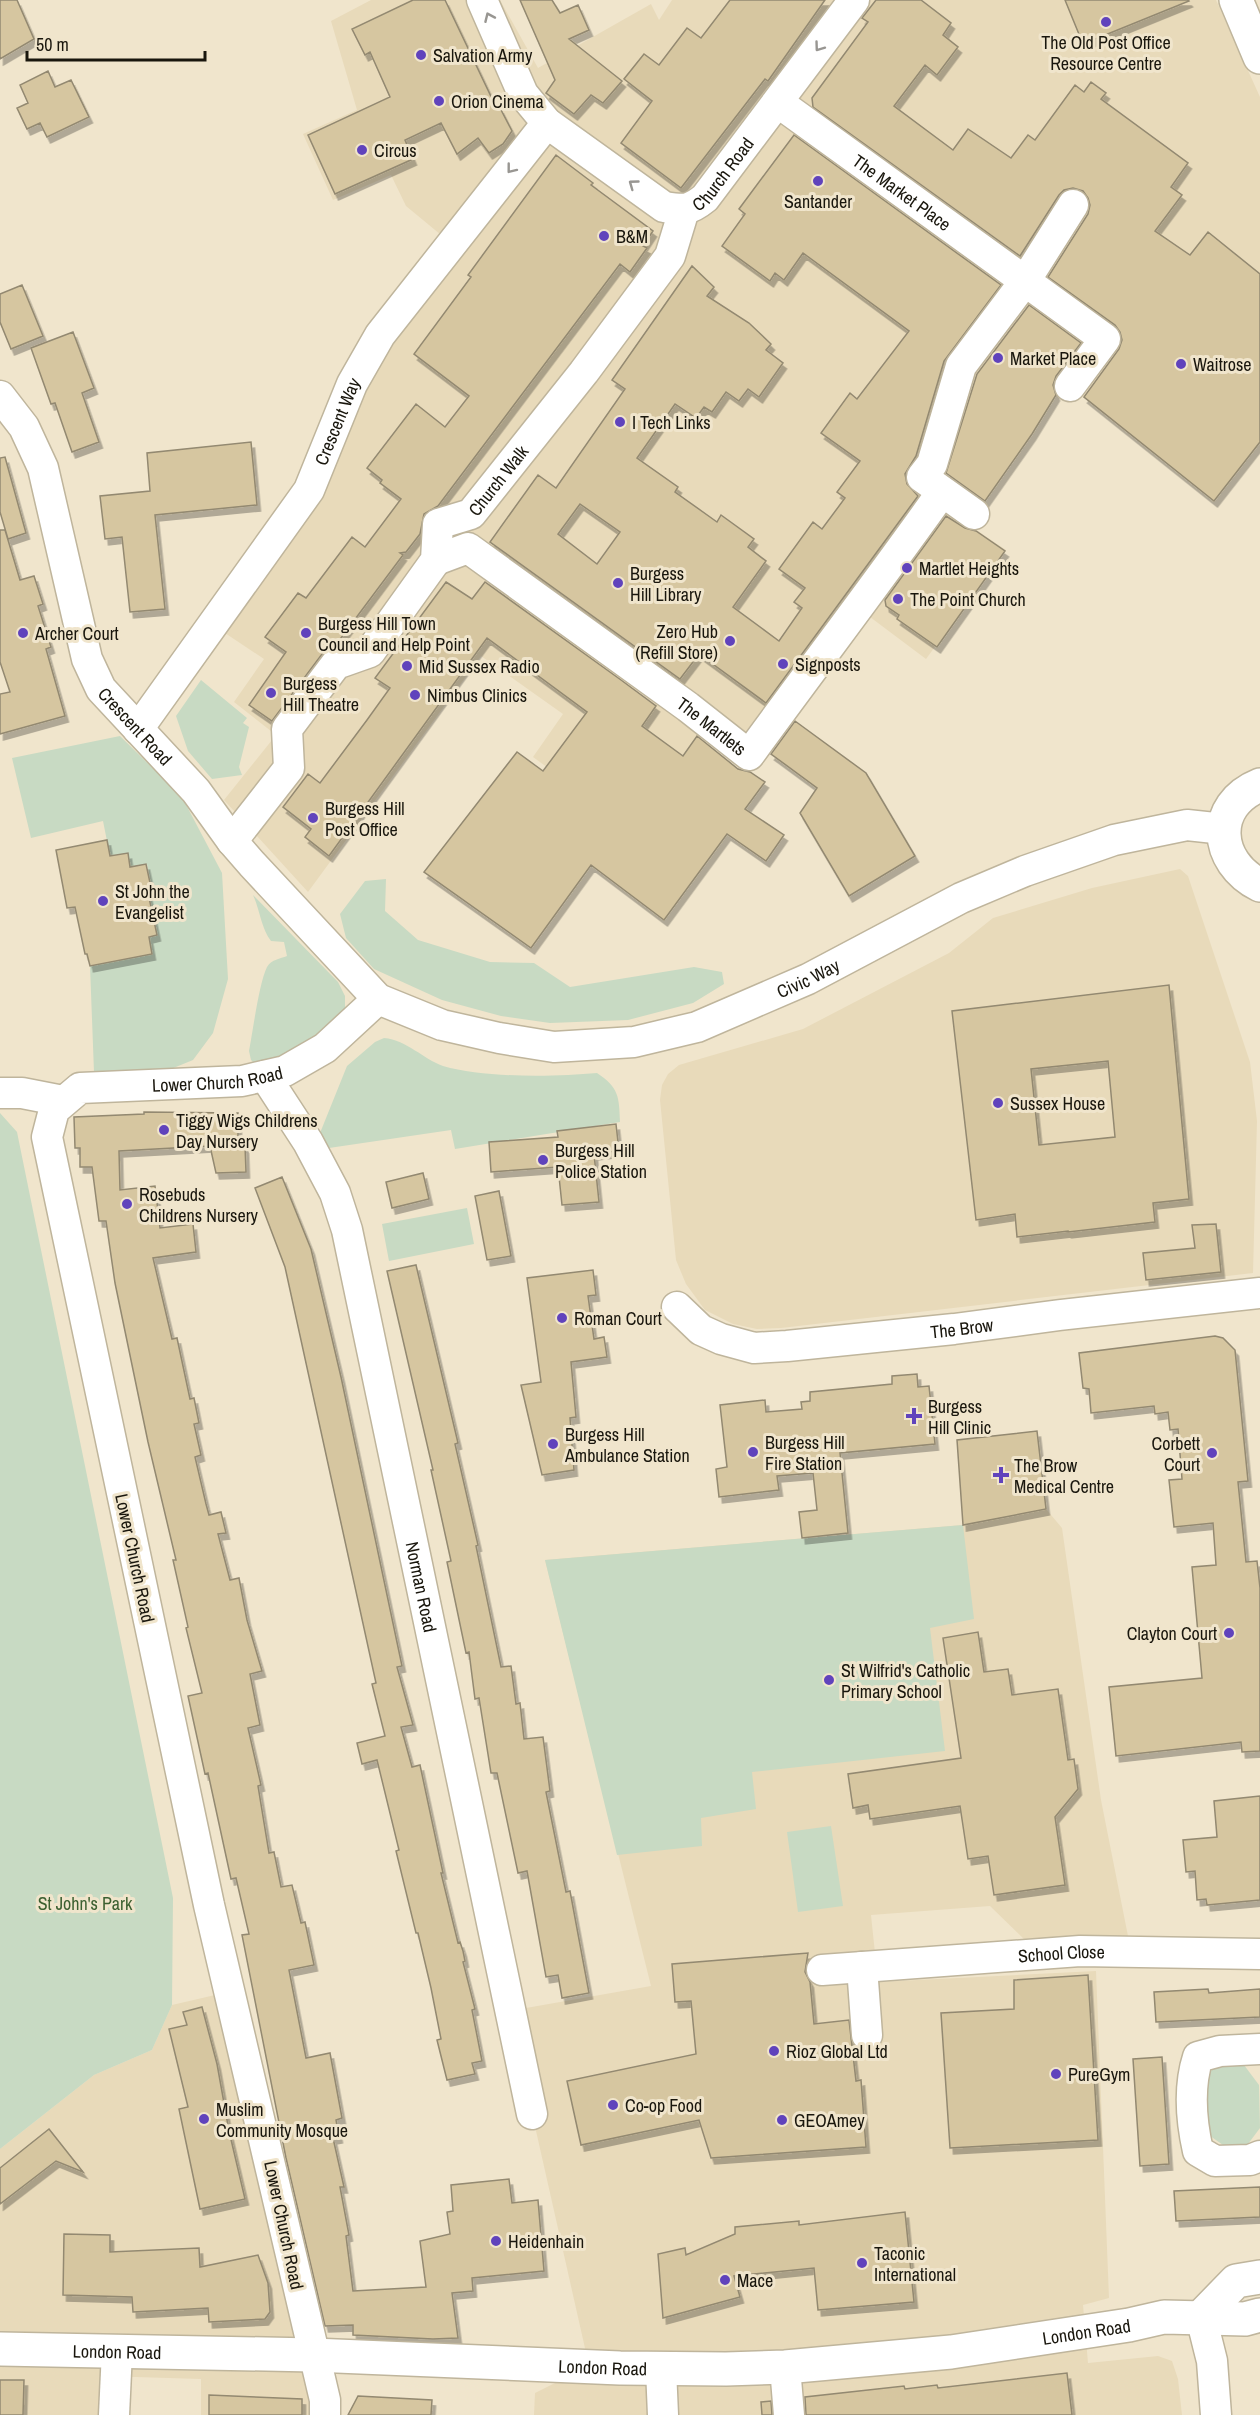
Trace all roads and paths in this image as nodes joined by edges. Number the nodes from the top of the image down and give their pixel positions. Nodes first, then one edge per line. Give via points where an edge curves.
1 (482, 0) edge
2 (854, 0) edge
3 (1236, 0) edge
4 (1260, 57) edge
5 (779, 103) junction
6 (548, 123) junction
7 (1073, 205) dead end
8 (684, 210) junction
9 (1025, 281) junction
10 (1070, 386) dead end
11 (0, 396) edge
12 (942, 492) junction
13 (471, 514) junction
14 (975, 514) dead end
15 (468, 548) junction
16 (436, 560) junction
17 (138, 729) junction
18 (1260, 785) edge
19 (1224, 829) junction
20 (232, 841) junction
21 (1257, 890) edge
22 (378, 999) junction
23 (265, 1076) junction
24 (0, 1093) edge
25 (63, 1101) junction
26 (1260, 1293) edge
27 (676, 1307) dead end
28 (1260, 1954) edge
29 (862, 1967) junction
30 (822, 1970) dead end
31 (867, 2036) dead end
32 (1260, 2049) edge
33 (532, 2114) dead end
34 (1260, 2156) edge
35 (1260, 2277) edge
36 (1260, 2315) edge
37 (1201, 2317) junction
38 (0, 2349) edge
39 (117, 2351) junction
40 (313, 2355) junction
41 (785, 2367) junction
42 (661, 2369) junction
43 (114, 2415) edge
44 (325, 2415) edge
45 (663, 2415) edge
46 (789, 2415) edge
47 (1216, 2415) edge

6 -> 1 street, Church Road via 524,94
2 -> 5 street, Church Road
3 - 4 main road
5 - 8 street, Church Road via 705,198
5 - 9 street, The Market Place
8 -> 6 street, Church Road via 664,207
6 -> 17 street, Crescent Way via 380,335 352,384 309,490
7 - 9 street
8 - 13 street, Church Walk via 670,256
9 - 10 street, The Market Place via 1105,339
9 - 12 street via 961,366 932,464 922,477
11 - 17 street, Crescent Road via 24,427 43,468 87,659 101,689
12 - 14 street
12 - 15 street, The Martlets via 749,755
13 - 15 street
13 - 16 street, Church Walk via 438,524
15 - 16 street
16 - 20 street via 370,652 336,664 287,729 289,768
17 - 20 street, Crescent Road via 196,791
18 - 19 main road via 1234,803
19 - 21 main road via 1230,859
19 - 22 street, Civic Way via 1187,825 1124,838 1024,870 762,1000 697,1028 634,1042 554,1047 499,1038 442,1025
20 - 22 street, Crescent Road
22 - 23 street, Lower Church Road via 325,1048 285,1071
23 - 25 street, Lower Church Road via 242,1081 80,1088
23 - 33 street, Norman Road via 308,1142 335,1193 347,1230
24 - 25 street
25 - 40 street, Lower Church Road via 54,1110 47,1137 209,1905
26 - 27 street, The Brow via 754,1348 701,1330
28 - 29 street, School Close via 1080,1951
29 - 30 street, School Close
29 - 31 street
32 - 34 street via 1220,2051 1198,2057 1191,2078 1198,2151 1215,2161
35 - 37 main road via 1236,2281
36 - 37 main road, London Road via 1245,2319
37 - 41 main road, London Road via 1164,2316 1039,2340
37 - 47 street via 1212,2361
38 - 39 main road, London Road
39 - 40 main road, London Road
39 - 43 street
40 - 42 main road, London Road
40 - 44 street, Lower Church Road
41 - 42 main road, London Road
41 - 46 street
42 - 45 street

